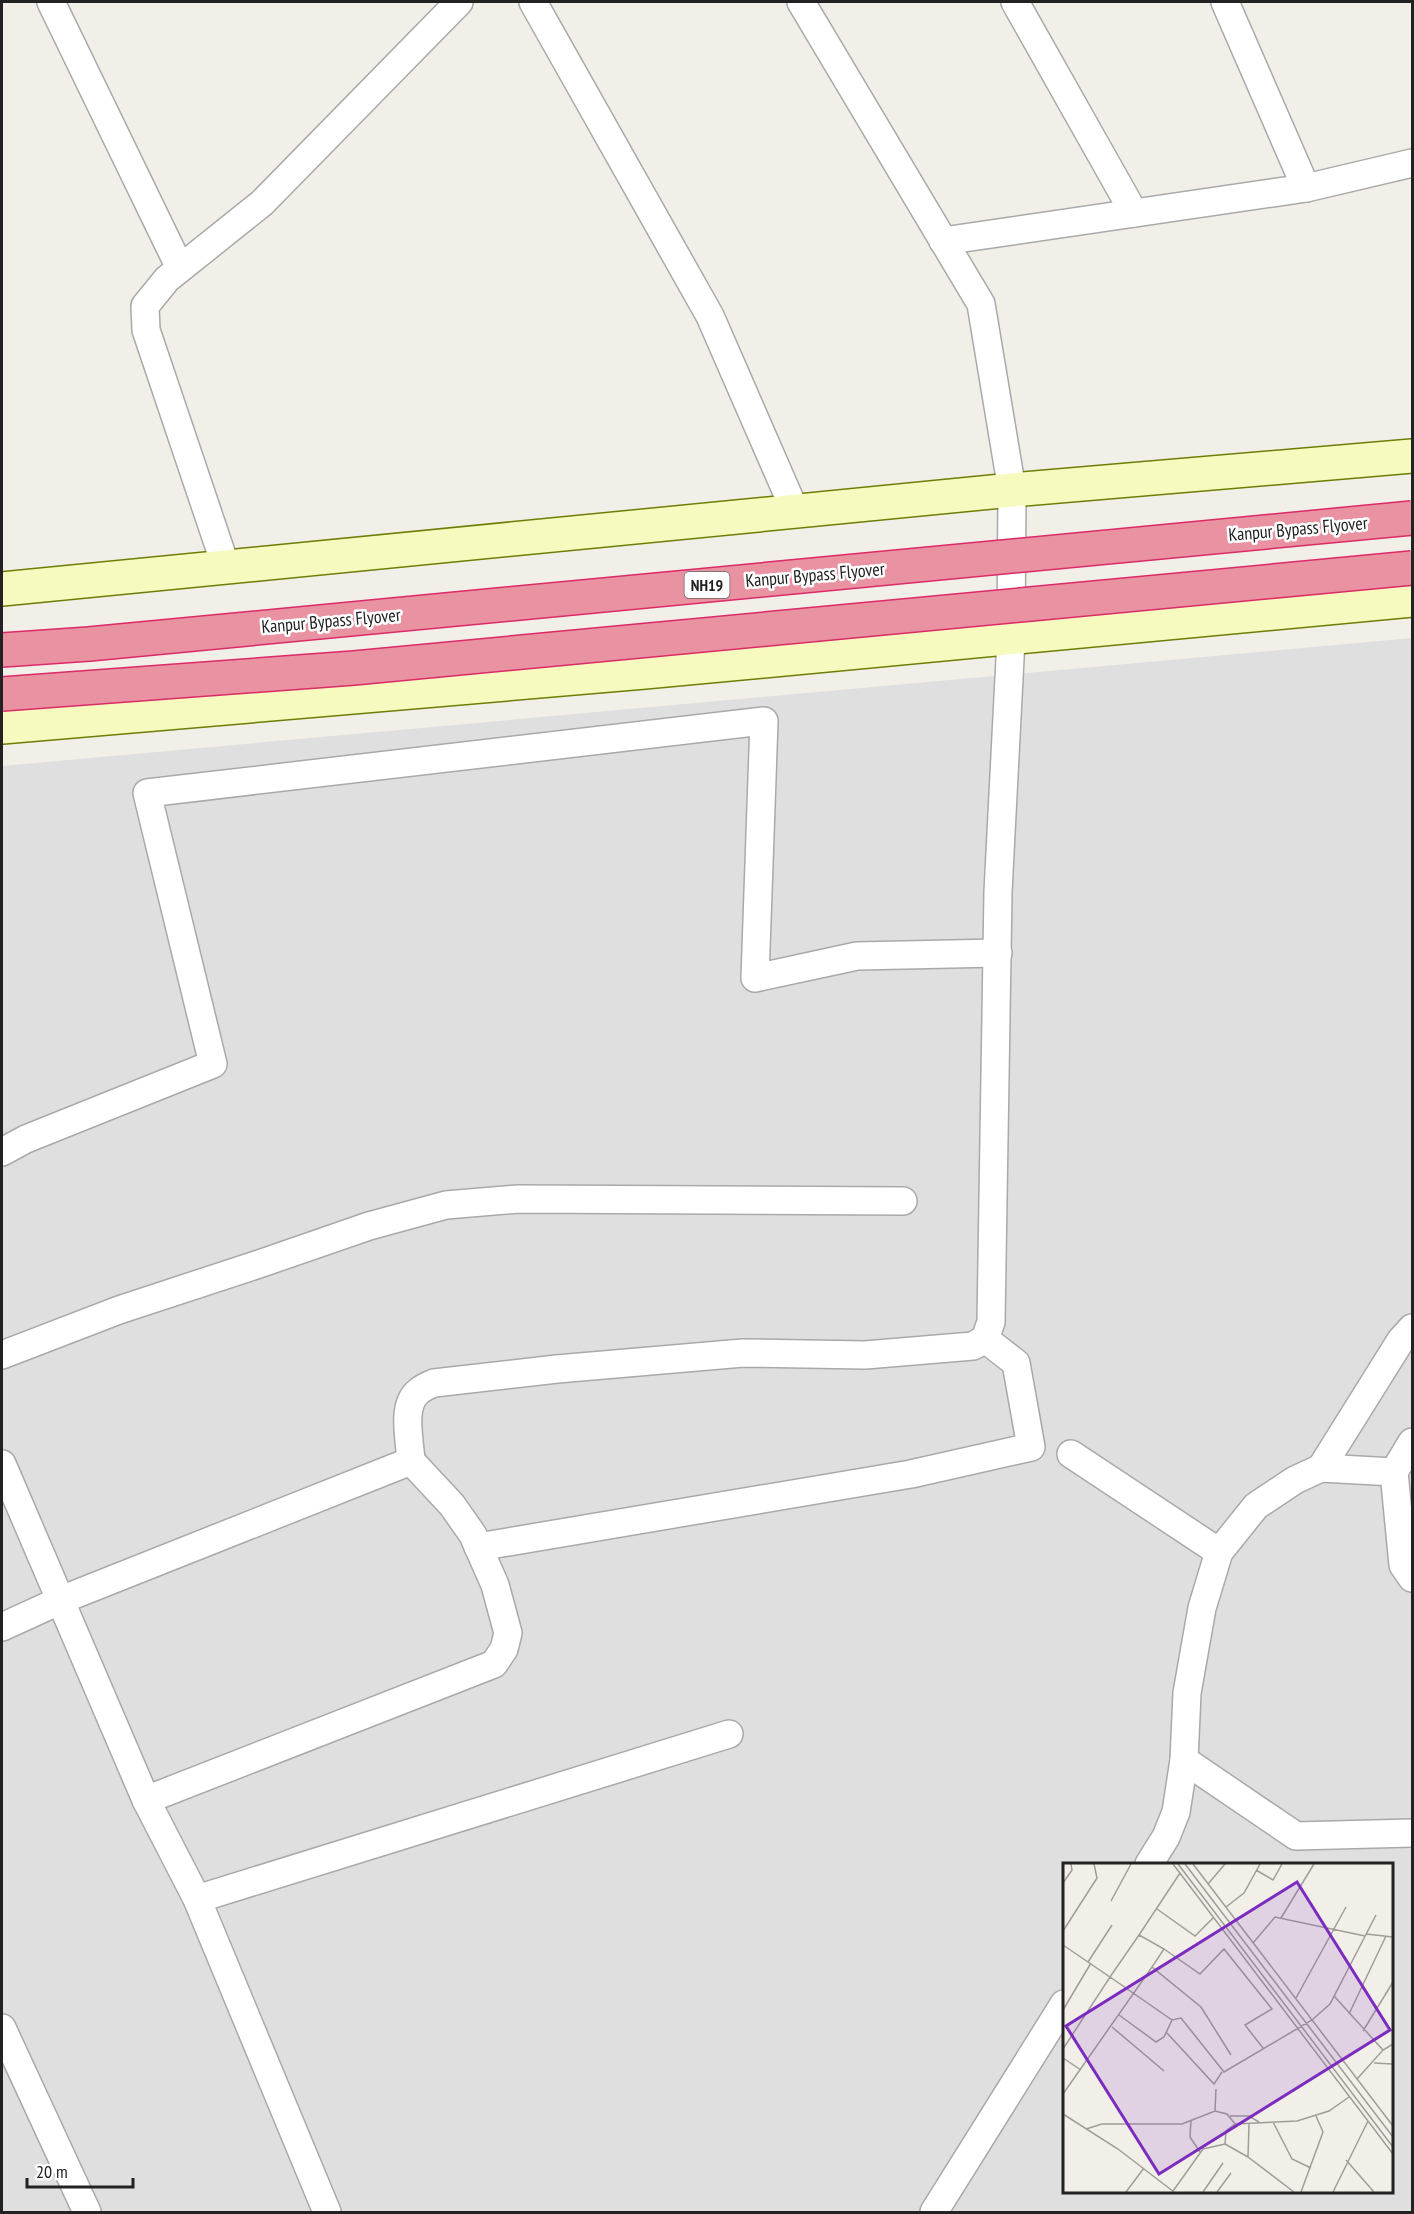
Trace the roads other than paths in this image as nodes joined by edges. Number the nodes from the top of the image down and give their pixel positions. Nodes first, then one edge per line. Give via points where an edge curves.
1 (51, 2) edge
2 (459, 2) edge
3 (533, 2) edge
4 (801, 2) edge
5 (1015, 2) edge
6 (1225, 2) edge
7 (1413, 163) edge
8 (1306, 188) junction
9 (1134, 213) junction
10 (943, 241) junction
11 (180, 268) junction
12 (1413, 456) edge
13 (1012, 490) junction
14 (795, 511) junction
15 (1413, 518) edge
16 (226, 567) junction
17 (1413, 568) edge
18 (2, 589) edge
19 (1413, 600) edge
20 (1011, 639) junction
21 (2, 650) edge
22 (2, 694) edge
23 (2, 727) edge
24 (998, 953) junction
25 (2, 1152) edge
26 (903, 1201) dead end
27 (1413, 1328) edge
28 (985, 1339) junction
29 (2, 1355) edge
30 (1413, 1443) edge
31 (1071, 1454) dead end
32 (411, 1461) junction
33 (2, 1464) edge
34 (1322, 1468) junction
35 (1394, 1472) junction
36 (478, 1547) junction
37 (1219, 1552) junction
38 (1413, 1578) edge
39 (61, 1600) junction
40 (2, 1627) edge
41 (729, 1734) dead end
42 (1184, 1760) junction
43 (146, 1800) junction
44 (1413, 1833) edge
45 (1150, 1863) edge
46 (198, 1899) junction
47 (1063, 2007) edge
48 (2, 2028) edge
49 (87, 2212) edge
50 (327, 2212) edge
51 (934, 2212) edge

1 - 11 street
2 - 11 street via 262,203
3 - 14 street via 710,316
4 - 10 street
5 - 9 street
6 - 8 street
7 - 8 street
8 - 9 street
9 - 10 street
10 - 13 street via 981,304
11 - 16 street via 145,306 146,330
12 - 13 main road
13 - 14 main road
13 - 20 street
14 - 16 main road
15 - 21 highway, Kanpur Bypass Flyover / NH19, bridge
16 - 18 main road
17 - 22 highway, bridge via 366,667
19 - 20 main road
20 - 23 main road
20 - 24 street
24 - 25 street via 857,956 755,978 764,721 147,793 213,1064
24 - 28 street via 991,1322
26 - 29 street via 518,1200 446,1205 369,1226 118,1310
27 - 34 street via 1401,1340
28 - 32 street via 973,1346 865,1355 743,1353 434,1383 417,1392 411,1403
28 - 36 street via 1016,1363 1031,1447 911,1474
30 - 35 street
31 - 37 street
32 - 36 street via 452,1505
32 - 39 street
33 - 39 street
34 - 35 street
34 - 37 street via 1295,1480 1256,1506
35 - 38 street via 1403,1565
36 - 43 street via 495,1585 508,1633 494,1664
37 - 42 street via 1202,1608 1187,1693
39 - 40 street
39 - 43 street
41 - 46 street
42 - 44 street via 1296,1836
42 - 45 street via 1176,1812
43 - 46 street
46 - 50 street
47 - 51 street
48 - 49 street

